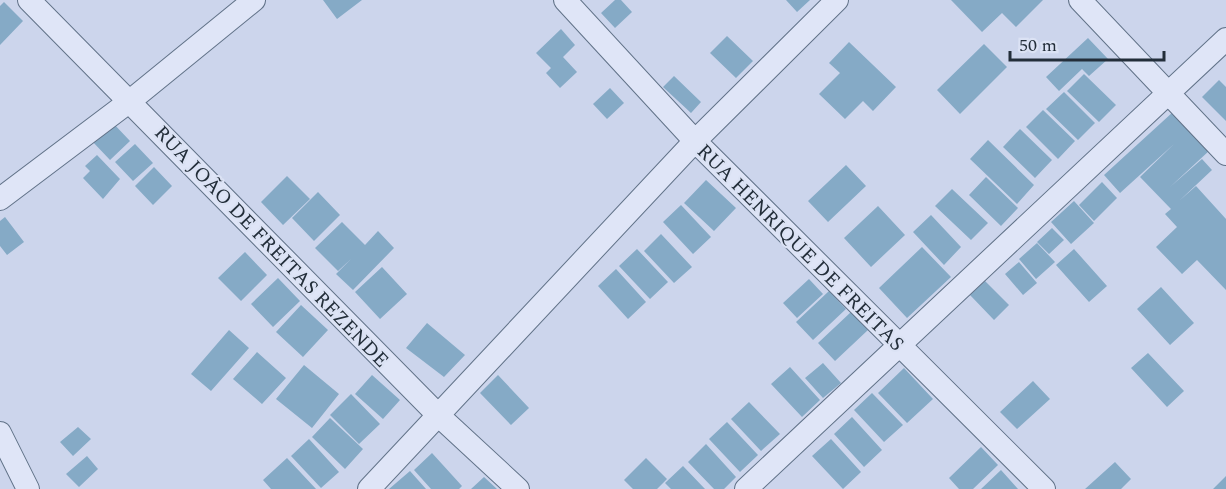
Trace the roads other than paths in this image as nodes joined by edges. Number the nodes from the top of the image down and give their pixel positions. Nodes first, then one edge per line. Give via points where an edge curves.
1 (29, 0) edge
2 (254, 0) edge
3 (565, 0) edge
4 (837, 0) edge
5 (1080, 0) edge
6 (1226, 39) edge
7 (1169, 93) junction
8 (130, 101) junction
9 (694, 141) junction
10 (1226, 154) edge
11 (0, 199) edge
12 (899, 344) junction
13 (438, 415) junction
14 (0, 433) edge
15 (28, 489) edge
16 (369, 489) edge
17 (518, 489) edge
18 (746, 489) edge
19 (1044, 489) edge

1 - 8 street, RUA JOÃO DE FREITAS REZENDE
2 - 8 street
3 - 9 street, RUA HENRIQUE DE FREITAS
4 - 9 street
5 - 7 street
6 - 7 street
7 - 10 street
7 - 12 street
8 - 11 street
8 - 13 street, RUA JOÃO DE FREITAS REZENDE
9 - 12 street, RUA HENRIQUE DE FREITAS
9 - 13 street
12 - 18 street
12 - 19 street, RUA HENRIQUE DE FREITAS
13 - 16 street
13 - 17 street, RUA JOÃO DE FREITAS REZENDE
14 - 15 street

